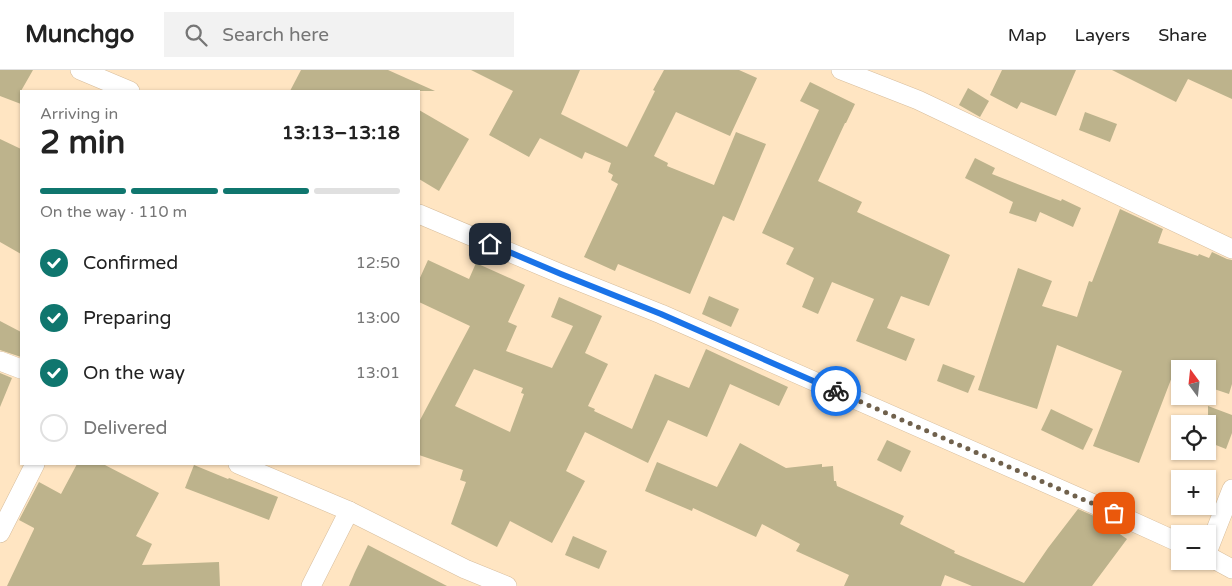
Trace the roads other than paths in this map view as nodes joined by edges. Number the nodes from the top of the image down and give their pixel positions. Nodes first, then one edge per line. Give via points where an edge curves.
1 (80, 70) edge
2 (841, 70) edge
3 (128, 90) edge
4 (420, 214) edge
5 (1232, 248) edge
6 (0, 361) edge
7 (20, 368) edge
8 (34, 465) edge
9 (240, 465) edge
10 (1232, 489) edge
11 (349, 511) junction
12 (1216, 530) edge
13 (0, 533) edge
14 (1171, 539) edge
15 (1216, 560) edge
16 (1232, 569) edge
17 (311, 586) edge
18 (507, 586) edge

1 - 3 street
2 - 5 street via 918,100
4 - 14 street via 661,314
6 - 7 street
8 - 13 street
9 - 11 street
10 - 12 street
11 - 17 street
11 - 18 street
15 - 16 street

